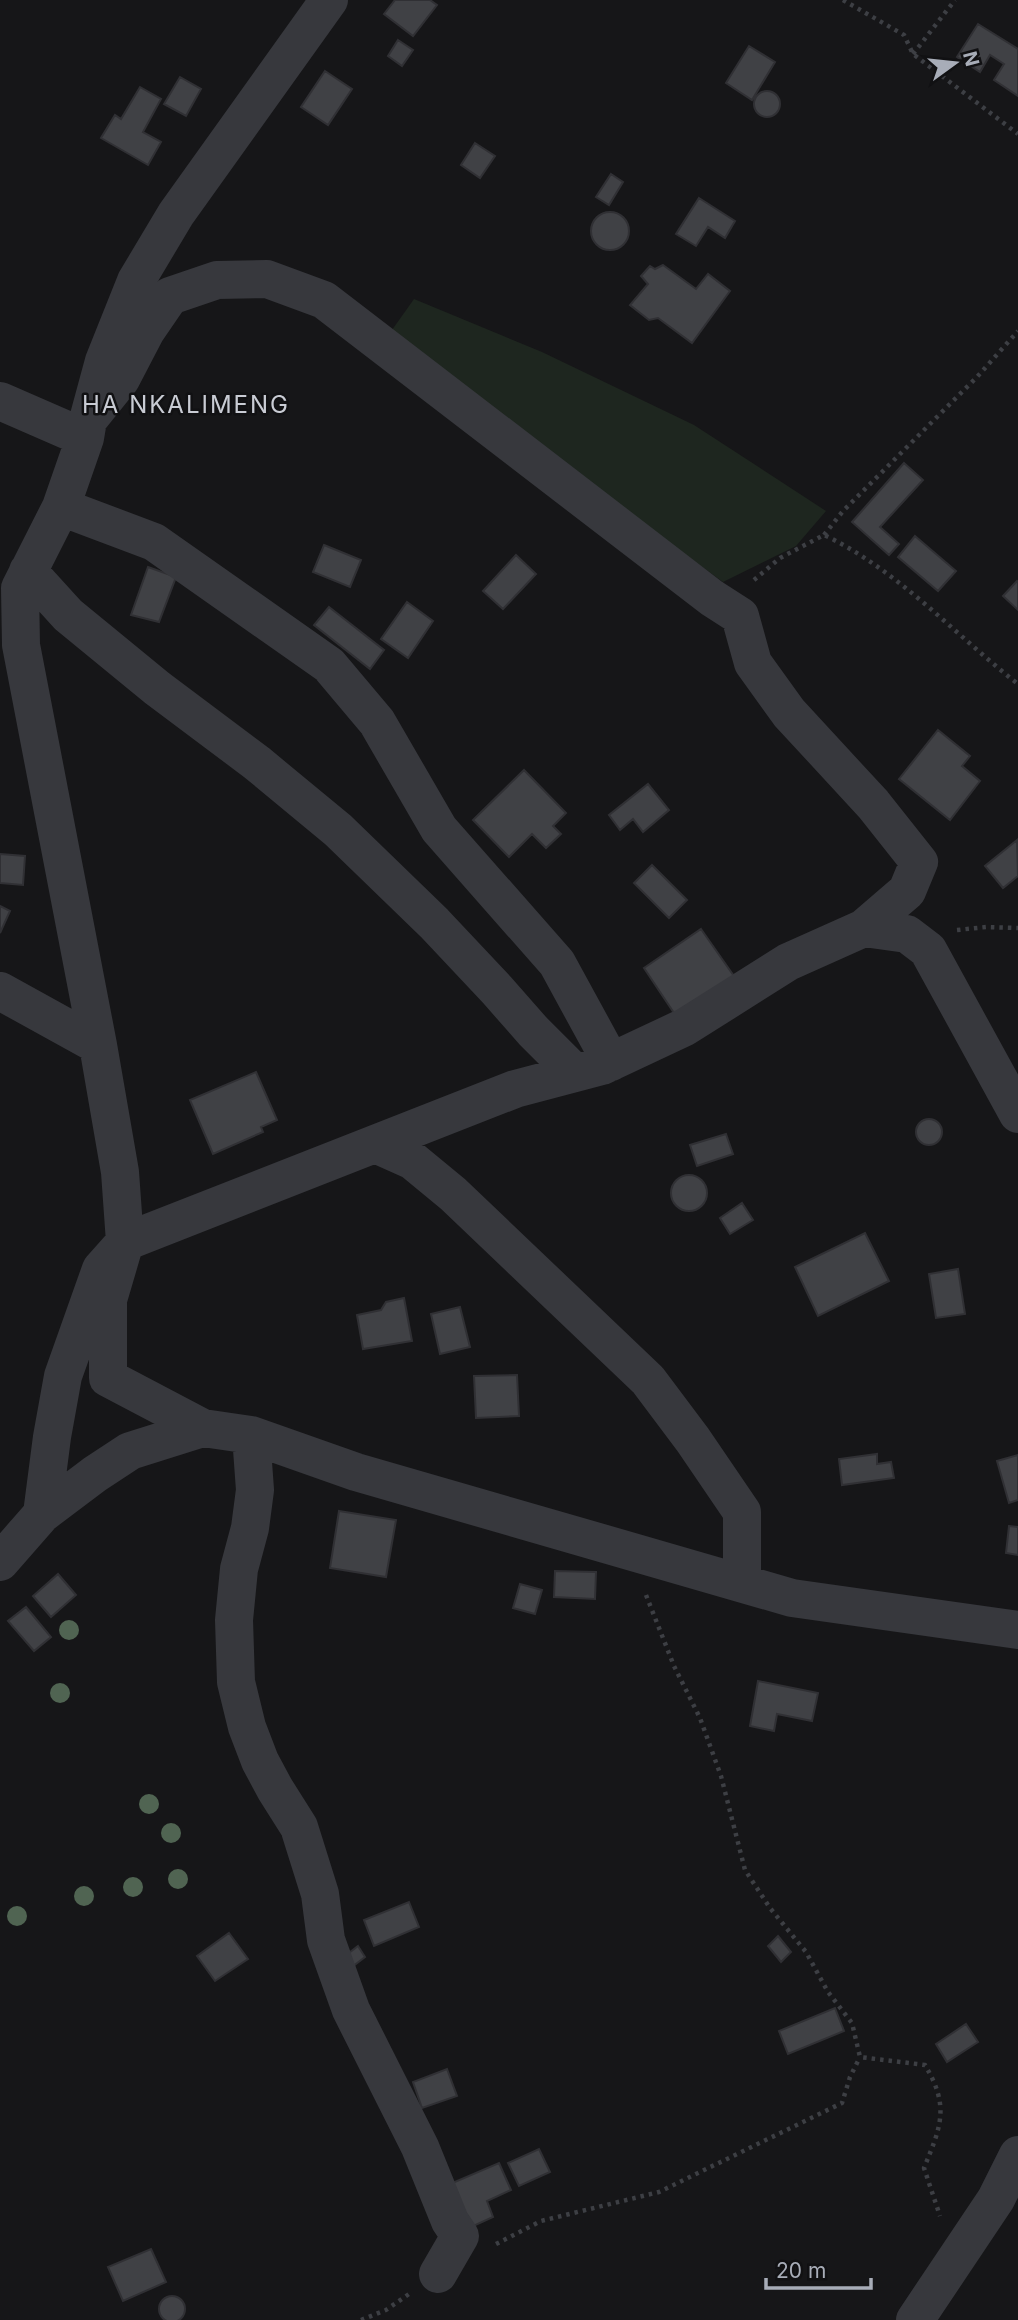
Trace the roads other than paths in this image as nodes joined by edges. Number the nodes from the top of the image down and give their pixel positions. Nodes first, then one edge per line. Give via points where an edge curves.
1 (326, 1) edge
2 (0, 401) edge
3 (86, 429) junction
4 (61, 507) junction
5 (28, 572) junction
6 (864, 928) junction
7 (0, 992) edge
8 (98, 1045) junction
9 (611, 1062) junction
10 (575, 1073) junction
11 (1018, 1114) edge
12 (375, 1144) junction
13 (125, 1242) junction
14 (203, 1428) junction
15 (251, 1435) junction
16 (42, 1514) junction
17 (0, 1562) edge
18 (742, 1583) junction
19 (1018, 1630) edge
20 (1018, 2155) edge
21 (438, 2274) road end
22 (915, 2320) edge

1 - 3 street via 176,214 136,281 104,361
2 - 3 street
3 - 4 street
3 - 6 street via 170,296 217,280 267,279 324,300 740,616 753,663 789,713 919,862 907,891
4 - 5 street
4 - 9 street via 154,542 328,665 377,722 439,828 557,963
5 - 8 street via 20,588 21,645
5 - 10 street via 68,615 338,830 435,923
6 - 9 street via 788,962 685,1027
6 - 11 street via 907,934 928,950
7 - 8 street
8 - 13 street via 120,1172
9 - 10 street
10 - 12 street via 515,1089
12 - 13 street
12 - 18 street via 413,1161 453,1194 648,1380 742,1512
13 - 14 street via 108,1300 108,1378
13 - 16 street via 101,1269 63,1376
14 - 15 street
14 - 16 street via 130,1451
15 - 18 street via 356,1472
15 - 21 street via 255,1490 239,1569 234,1620 236,1682 260,1761 304,1839 320,1894 326,1940 351,2010 460,2236
16 - 17 street
18 - 19 street via 792,1598
20 - 22 street via 996,2199

